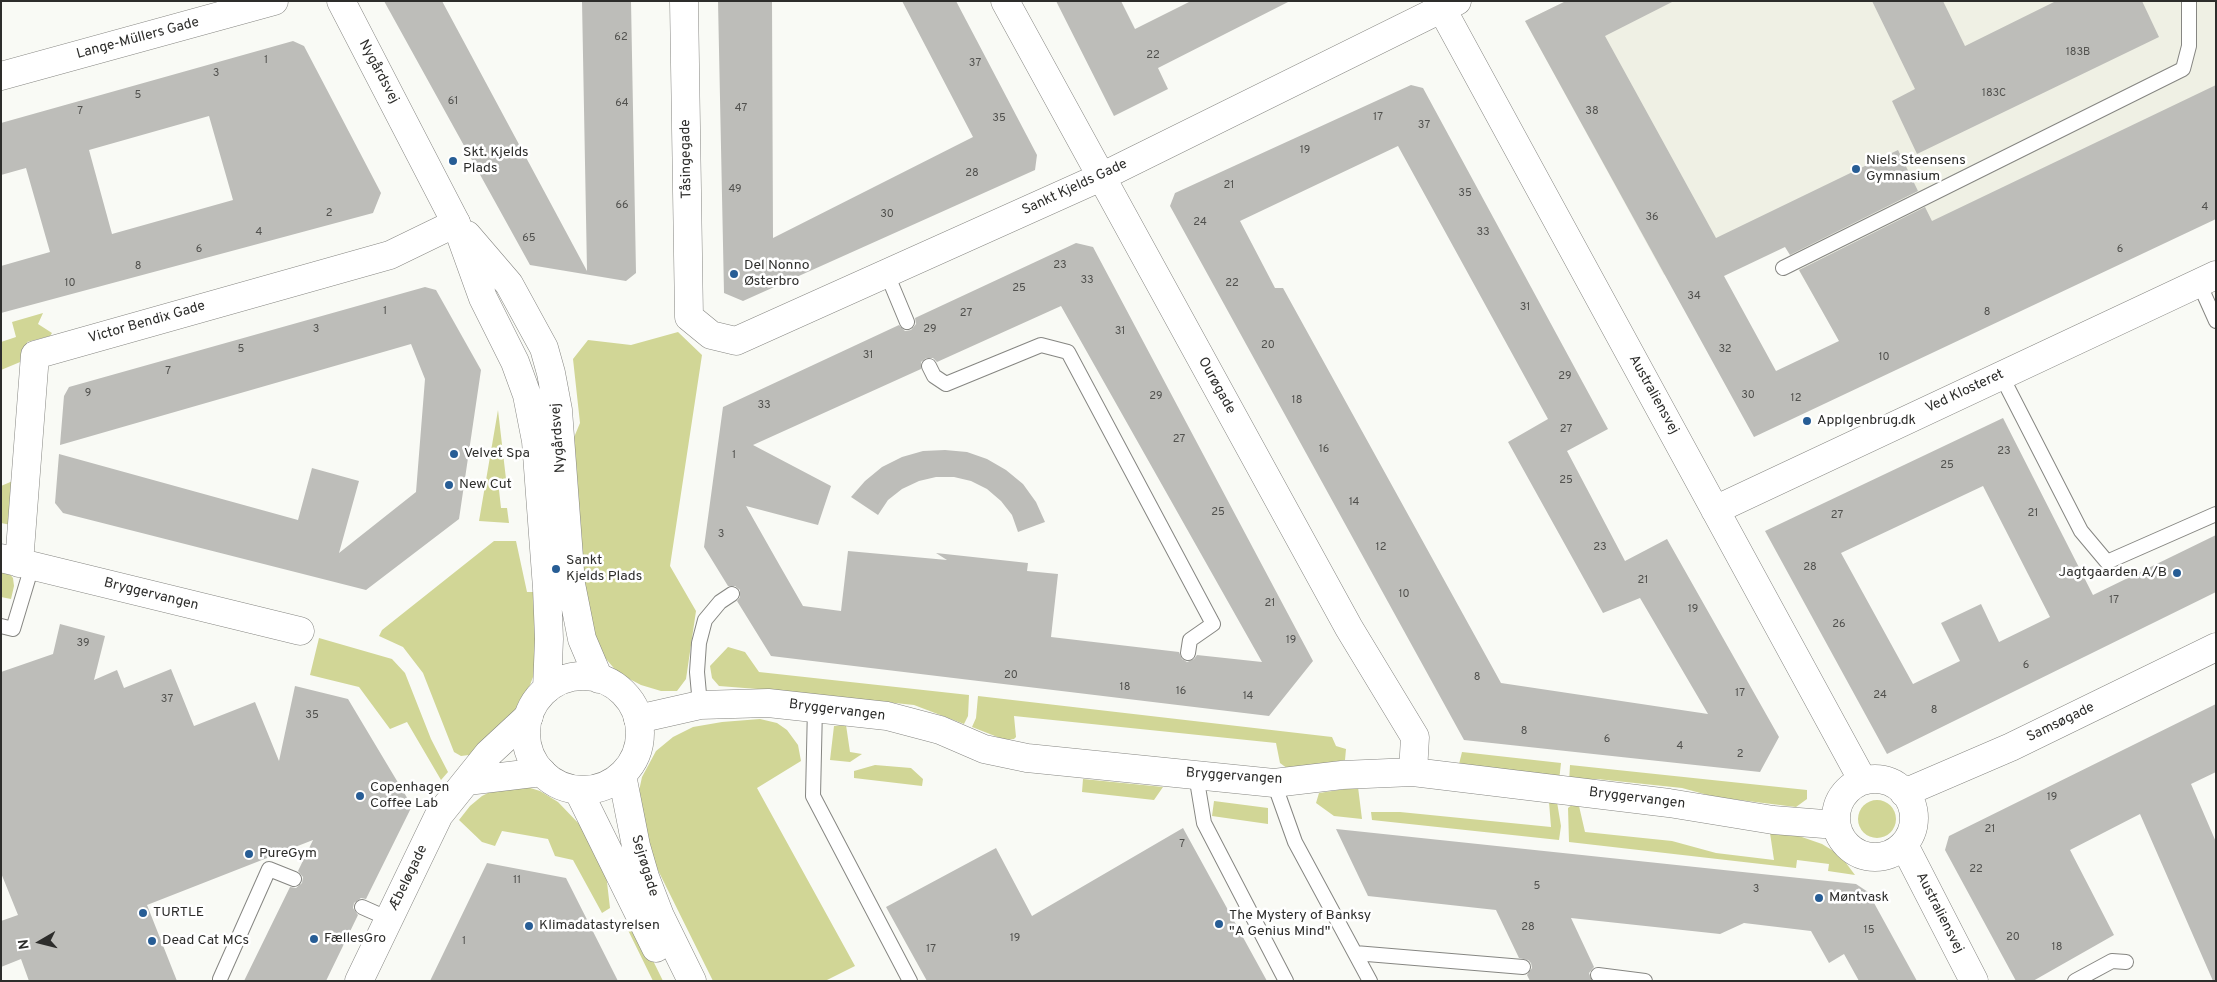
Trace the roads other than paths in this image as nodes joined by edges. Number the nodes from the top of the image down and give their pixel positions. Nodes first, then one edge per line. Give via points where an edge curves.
1 (274, 1) edge
2 (341, 1) edge
3 (684, 1) edge
4 (1005, 1) edge
5 (2189, 1) edge
6 (1438, 7) edge
7 (1, 76) edge
8 (1100, 177) junction
9 (456, 222) junction
10 (1783, 268) dead end
11 (887, 274) junction
12 (2207, 279) edge
13 (690, 317) joint
14 (2216, 321) edge
15 (906, 322) dead end
16 (929, 366) dead end
17 (2001, 375) junction
18 (1715, 510) junction
19 (2216, 514) edge
20 (17, 562) edge
21 (732, 594) dead end
22 (1, 626) edge
23 (300, 631) dead end
24 (2216, 647) edge
25 (1188, 653) dead end
26 (599, 679) junction
27 (547, 689) junction
28 (700, 705) junction
29 (815, 707) junction
30 (529, 716) junction
31 (638, 719) junction
32 (542, 772) junction
33 (1413, 772) junction
34 (622, 775) junction
35 (1196, 775) junction
36 (467, 781) junction
37 (1863, 781) junction
38 (1274, 783) junction
39 (578, 790) junction
40 (1904, 793) junction
41 (1836, 822) junction
42 (1904, 844) junction
43 (294, 879) dead end
44 (362, 908) dead end
45 (389, 919) junction
46 (1355, 953) junction
47 (2126, 962) dead end
48 (1523, 967) dead end
49 (1598, 975) dead end
50 (220, 979) dead end
51 (359, 981) edge
52 (672, 981) edge
53 (692, 981) edge
54 (910, 981) edge
55 (1286, 981) edge
56 (1370, 981) edge
57 (1645, 981) edge
58 (1974, 981) edge
59 (2075, 981) edge

1 - 7 street, Lange-Müllers Gade
2 - 9 street, Nygårdsvej
3 - 13 street, Tåsingegade
4 - 8 street, Ourøgade
5 - 10 lane via 2189,46 2183,69
6 - 8 street, Sankt Kjelds Gade
6 - 18 street, Australiensvej
8 - 11 street, Sankt Kjelds Gade
8 - 33 street, Ourøgade via 1349,628 1416,738
9 - 20 street, Victor Bendix Gade via 390,255 35,355
9 - 26 street, Nygårdsvej via 509,284 544,348 552,373 558,410 571,584 582,639
9 - 27 street, Nygårdsvej via 483,298 515,362 532,410 547,588
11 - 13 street, Sankt Kjelds Gade via 736,341 711,335
11 - 15 lane
12 - 14 lane
12 - 17 street, Ved Klosteret
16 - 25 lane via 934,376 946,384 1041,345 1068,352 1213,624 1190,640
17 - 18 street, Ved Klosteret
17 - 19 lane via 2081,531 2107,562
18 - 37 street, Australiensvej
20 - 22 lane via 13,629
20 - 23 street, Bryggervangen
21 - 28 lane via 720,602 705,620 698,643
24 - 40 street, Samsøgade via 2012,747
26 - 27 street via 572,677
26 - 31 street via 624,694
27 - 30 street
28 - 29 street, Bryggervangen via 752,703
28 - 31 street, Bryggervangen
29 - 35 street, Bryggervangen via 888,716 940,730 984,749 1026,758
29 - 54 lane via 813,796
30 - 32 street via 529,748
30 - 36 street, Æbeløgade via 488,754
31 - 34 street via 638,749
32 - 36 street
32 - 39 street via 561,786
33 - 38 street, Bryggervangen via 1342,775
33 - 41 street, Bryggervangen via 1669,803 1773,820
34 - 39 street via 594,790
34 - 53 street, Sejrøgade via 645,877
35 - 38 street, Bryggervangen
35 - 55 lane via 1204,823
36 - 45 street, Æbeløgade via 439,815
37 - 40 street via 1882,780
37 - 41 street via 1846,792 1838,804
38 - 46 lane via 1295,842
39 - 52 street, Sejrøgade
40 - 42 street via 1912,805 1914,819
41 - 42 street via 1847,846 1860,855 1875,858 1891,854
42 - 58 street, Australiensvej
43 - 50 lane via 269,869
44 - 45 lane
45 - 51 street, Æbeløgade
46 - 48 lane
46 - 56 lane
47 - 59 lane via 2112,961
49 - 57 lane

